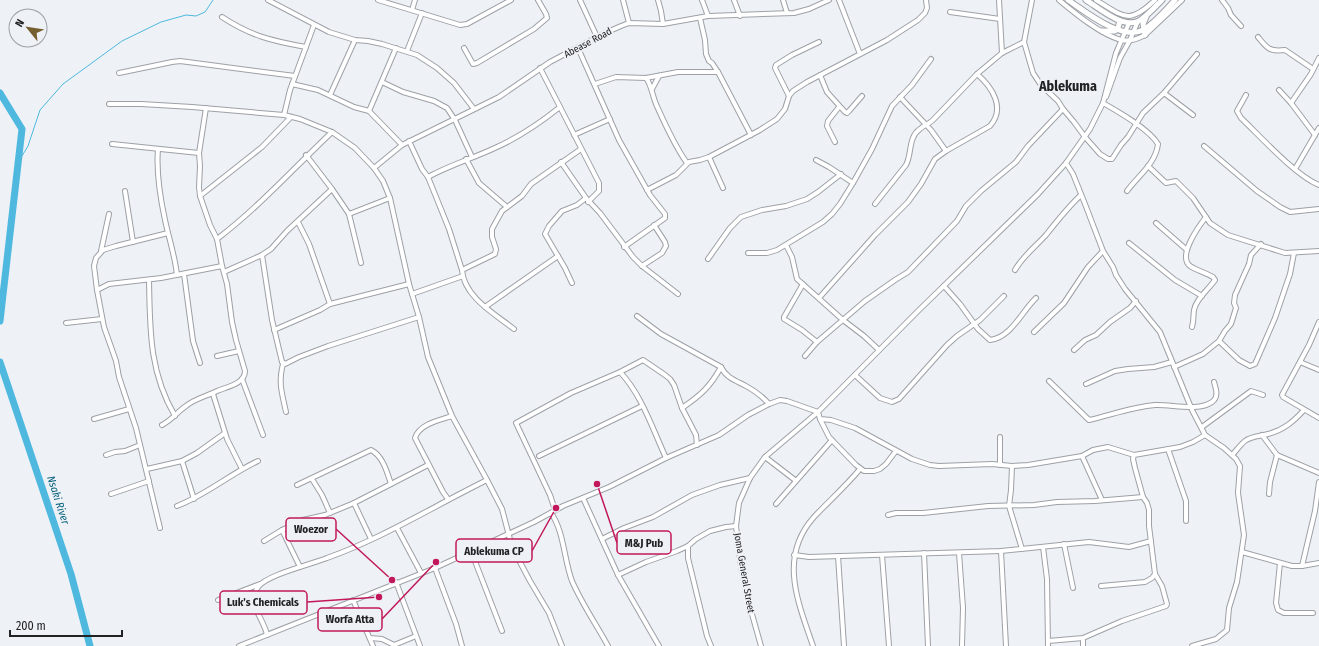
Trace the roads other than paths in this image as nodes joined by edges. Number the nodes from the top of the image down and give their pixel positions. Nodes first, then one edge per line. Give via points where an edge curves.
1 (268, 0) edge
2 (378, 0) edge
3 (415, 0) edge
4 (511, 0) edge
5 (538, 0) edge
6 (580, 0) edge
7 (623, 0) edge
8 (658, 0) edge
9 (702, 0) edge
10 (734, 0) edge
11 (783, 0) edge
12 (830, 0) edge
13 (839, 0) edge
14 (926, 0) edge
15 (999, 0) edge
16 (1032, 0) edge
17 (1059, 0) edge
18 (1068, 0) edge
19 (1086, 0) edge
20 (1096, 0) edge
21 (1155, 0) edge
22 (1162, 0) edge
23 (1175, 0) edge
24 (1182, 0) edge
25 (1222, 0) edge
26 (412, 10) junction
27 (1150, 11) junction
28 (950, 12) dead end
29 (422, 13) junction
30 (787, 13) junction
31 (708, 16) junction
32 (740, 16) junction
33 (222, 17) dead end
34 (700, 18) junction
35 (1000, 19) junction
36 (1120, 21) junction
37 (1138, 21) junction
38 (1130, 23) junction
39 (629, 24) junction
40 (663, 24) junction
41 (314, 25) junction
42 (1241, 26) dead end
43 (1117, 30) junction
44 (1102, 31) junction
45 (1125, 32) junction
46 (1144, 32) junction
47 (1133, 33) junction
48 (597, 37) junction
49 (1258, 37) dead end
50 (355, 40) junction
51 (1122, 40) junction
52 (1130, 40) junction
53 (819, 42) dead end
54 (1024, 42) junction
55 (306, 47) junction
56 (396, 48) junction
57 (464, 48) dead end
58 (578, 48) junction
59 (408, 51) junction
60 (860, 54) junction
61 (1002, 54) junction
62 (1197, 54) dead end
63 (1319, 58) edge
64 (931, 60) dead end
65 (540, 68) junction
66 (1313, 69) junction
67 (718, 72) junction
68 (119, 73) dead end
69 (977, 74) junction
70 (820, 75) junction
71 (295, 76) junction
72 (659, 76) junction
73 (646, 78) junction
74 (382, 82) junction
75 (292, 84) junction
76 (595, 84) junction
77 (652, 89) junction
78 (1279, 90) dead end
79 (1164, 92) junction
80 (330, 95) junction
81 (789, 96) junction
82 (862, 96) dead end
83 (1246, 96) dead end
84 (900, 98) junction
85 (1104, 101) junction
86 (1291, 103) junction
87 (109, 104) dead end
88 (560, 107) junction
89 (839, 107) junction
90 (206, 108) junction
91 (474, 109) junction
92 (1063, 109) junction
93 (369, 111) junction
94 (284, 115) junction
95 (1193, 115) dead end
96 (291, 117) junction
97 (610, 119) junction
98 (455, 120) junction
99 (1136, 124) junction
100 (926, 126) junction
101 (1319, 128) edge
102 (332, 132) junction
103 (574, 135) junction
104 (751, 135) junction
105 (1315, 135) junction
106 (1085, 137) junction
107 (410, 141) junction
108 (835, 142) dead end
109 (112, 144) dead end
110 (402, 145) junction
111 (1204, 146) dead end
112 (158, 149) junction
113 (581, 149) junction
114 (946, 151) junction
115 (199, 154) junction
116 (306, 155) junction
117 (472, 157) junction
118 (709, 157) junction
119 (466, 159) junction
120 (816, 160) dead end
121 (561, 162) junction
122 (687, 163) junction
123 (1066, 163) junction
124 (1148, 166) junction
125 (374, 168) junction
126 (1295, 169) junction
127 (841, 174) junction
128 (428, 177) junction
129 (853, 183) junction
130 (1319, 185) edge
131 (724, 188) dead end
132 (332, 189) junction
133 (647, 190) junction
134 (125, 191) dead end
135 (1127, 191) dead end
136 (200, 196) junction
137 (1081, 196) junction
138 (390, 198) junction
139 (587, 200) junction
140 (875, 204) dead end
141 (507, 207) junction
142 (1319, 209) edge
143 (109, 214) dead end
144 (349, 214) junction
145 (1206, 217) junction
146 (298, 222) junction
147 (1156, 223) dead end
148 (654, 225) junction
149 (168, 233) junction
150 (217, 239) junction
151 (133, 242) junction
152 (1129, 243) dead end
153 (786, 244) junction
154 (1260, 244) junction
155 (624, 247) junction
156 (1186, 250) junction
157 (1103, 251) junction
158 (101, 252) junction
159 (1294, 252) junction
160 (1319, 252) edge
161 (748, 253) dead end
162 (262, 255) junction
163 (558, 256) junction
164 (708, 259) dead end
165 (361, 262) dead end
166 (222, 266) junction
167 (642, 266) junction
168 (462, 270) junction
169 (1015, 270) dead end
170 (224, 272) junction
171 (184, 274) junction
172 (177, 275) junction
173 (463, 276) junction
174 (149, 280) junction
175 (572, 283) dead end
176 (408, 284) junction
177 (803, 284) junction
178 (944, 286) junction
179 (97, 290) junction
180 (412, 294) junction
181 (678, 294) dead end
182 (1004, 296) dead end
183 (1202, 296) junction
184 (819, 298) junction
185 (1036, 298) dead end
186 (1136, 301) junction
187 (330, 304) junction
188 (485, 307) junction
189 (637, 316) dead end
190 (419, 317) junction
191 (102, 319) junction
192 (843, 320) junction
193 (1319, 322) edge
194 (66, 323) dead end
195 (974, 323) junction
196 (1192, 327) dead end
197 (514, 329) dead end
198 (1318, 329) edge
199 (274, 330) junction
200 (1034, 332) dead end
201 (1219, 341) junction
202 (817, 342) junction
203 (879, 350) junction
204 (1074, 350) dead end
205 (239, 351) junction
206 (217, 356) dead end
207 (805, 356) dead end
208 (1172, 362) junction
209 (1300, 362) junction
210 (200, 363) dead end
211 (283, 364) junction
212 (1174, 366) junction
213 (721, 367) junction
214 (1319, 370) edge
215 (620, 372) junction
216 (855, 375) junction
217 (242, 379) junction
218 (1050, 381) dead end
219 (1214, 382) dead end
220 (1086, 384) dead end
221 (213, 394) junction
222 (1263, 395) dead end
223 (769, 404) junction
224 (642, 406) junction
225 (1191, 407) junction
226 (682, 408) junction
227 (129, 409) junction
228 (1304, 410) junction
229 (286, 412) dead end
230 (818, 412) junction
231 (175, 416) junction
232 (452, 416) junction
233 (1319, 418) edge
234 (94, 419) dead end
235 (820, 419) junction
236 (162, 424) dead end
237 (1202, 427) junction
238 (225, 432) junction
239 (263, 435) dead end
240 (1205, 435) junction
241 (1262, 435) junction
242 (1000, 437) dead end
243 (832, 440) junction
244 (140, 445) junction
245 (697, 445) junction
246 (1168, 449) junction
247 (896, 451) junction
248 (1277, 454) junction
249 (106, 455) dead end
250 (1134, 455) junction
251 (1232, 455) junction
252 (539, 456) dead end
253 (1082, 456) junction
254 (765, 457) junction
255 (666, 458) junction
256 (182, 461) junction
257 (258, 461) dead end
258 (428, 465) junction
259 (1000, 465) junction
260 (1012, 466) junction
261 (242, 469) junction
262 (860, 469) junction
263 (147, 470) junction
264 (1319, 473) edge
265 (750, 478) junction
266 (312, 479) junction
267 (487, 480) junction
268 (795, 480) junction
269 (149, 481) junction
270 (1319, 482) edge
271 (392, 484) junction
272 (297, 485) dead end
273 (111, 494) dead end
274 (1269, 494) dead end
275 (1143, 497) junction
276 (583, 498) junction
277 (194, 499) junction
278 (448, 499) junction
279 (1102, 500) junction
280 (354, 503) junction
281 (776, 504) dead end
282 (177, 506) dead end
283 (1009, 506) junction
284 (556, 510) junction
285 (330, 513) junction
286 (551, 513) junction
287 (888, 515) dead end
288 (1186, 521) dead end
289 (736, 526) junction
290 (160, 528) dead end
291 (397, 528) junction
292 (282, 530) junction
293 (508, 534) junction
294 (371, 539) junction
295 (602, 539) junction
296 (264, 541) dead end
297 (1151, 541) junction
298 (1064, 544) junction
299 (688, 546) junction
300 (1043, 546) junction
301 (1022, 549) junction
302 (471, 551) junction
303 (1001, 551) junction
304 (1242, 552) junction
305 (924, 553) junction
306 (959, 553) junction
307 (794, 555) junction
308 (882, 555) junction
309 (838, 556) junction
310 (1280, 563) junction
311 (1319, 563) edge
312 (1302, 566) junction
313 (300, 567) junction
314 (435, 568) junction
315 (421, 573) junction
316 (1155, 574) junction
317 (618, 575) junction
318 (396, 582) junction
319 (260, 584) junction
320 (1101, 586) dead end
321 (1073, 588) dead end
322 (218, 600) dead end
323 (353, 600) junction
324 (1313, 613) dead end
325 (502, 631) dead end
326 (267, 634) junction
327 (416, 636) junction
328 (370, 638) junction
329 (1083, 638) junction
330 (1048, 641) junction
331 (371, 645) edge
332 (239, 646) edge
333 (420, 646) edge
334 (462, 646) edge
335 (562, 646) edge
336 (608, 646) edge
337 (659, 646) edge
338 (711, 646) edge
339 (761, 646) edge
340 (813, 646) edge
341 (844, 646) edge
342 (889, 646) edge
343 (928, 646) edge
344 (962, 646) edge
345 (1006, 646) edge
346 (1048, 646) edge
347 (1083, 646) edge
348 (1192, 646) edge

1 - 41 street
2 - 26 street
3 - 26 street
4 - 29 street via 463,25
5 - 57 street via 547,18 534,29 477,63 473,64 470,61
6 - 48 street
7 - 39 street
8 - 40 street
9 - 31 street
10 - 32 street
11 - 30 street
12 - 30 street, Abease Road via 809,9
13 - 60 street
14 - 60 street via 927,8 922,17
15 - 35 street
16 - 54 street
17 - 44 street
18 - 43 main road
19 - 36 main road
20 - 21 street via 1122,15 1133,16 1142,12
22 - 27 main road
23 - 46 main road
24 - 46 street
25 - 42 street
26 - 29 street
27 - 37 main road
27 - 46 main road via 1143,21
28 - 35 street
29 - 59 street
30 - 32 street, Abease Road
31 - 32 street, Abease Road
31 - 34 street, Abease Road
33 - 55 street via 257,36
34 - 40 street, Abease Road
34 - 67 street via 706,54
35 - 61 street
36 - 38 main road
36 - 43 main road
37 - 38 main road
37 - 47 street
38 - 45 street
39 - 40 street, Abease Road
39 - 48 street, Abease Road
41 - 50 street
41 - 55 street
43 - 44 main road
43 - 45 main road
44 - 51 street
45 - 47 main road
45 - 51 street
46 - 47 main road
46 - 52 street via 1139,39
47 - 52 street
48 - 58 street, Abease Road
49 - 66 street via 1273,51 1285,50
50 - 56 street
50 - 80 street
51 - 52 street
51 - 85 street via 1116,53
52 - 85 street via 1120,58
53 - 81 street via 776,65 775,68
54 - 61 street
54 - 92 street via 1033,73
55 - 71 street
56 - 59 street
56 - 74 street
58 - 65 street, Abease Road
58 - 76 street
59 - 91 street via 421,57 449,78
60 - 70 street
61 - 69 street
62 - 79 street
63 - 66 street
64 - 84 street
65 - 88 street
65 - 91 street, Abease Road via 507,92
66 - 86 street
67 - 72 street via 678,72
67 - 104 street
68 - 71 street via 180,61
69 - 100 street
69 - 114 street via 998,103 996,117 990,126
70 - 81 street via 800,86
70 - 89 street via 826,90
71 - 75 street
72 - 73 street
72 - 77 street
73 - 76 street via 616,76
73 - 77 street
74 - 93 street
74 - 98 street via 440,104 450,111
75 - 80 street
75 - 94 street
76 - 97 street
77 - 122 street via 658,110
78 - 86 street
79 - 95 street
79 - 99 street
80 - 93 street
81 - 104 street via 785,110 778,118
82 - 89 street via 847,113
83 - 126 street via 1238,113
84 - 100 street
84 - 129 street via 889,112
85 - 99 street
85 - 106 street, Joma General Street
86 - 105 street
87 - 90 street
88 - 103 street
88 - 117 street via 521,135
89 - 108 street via 827,126
90 - 94 street
90 - 115 street
91 - 98 street, Abease Road
92 - 106 street
92 - 192 street via 1016,162 966,206 958,221 908,272 875,293
93 - 110 street
94 - 96 street
96 - 102 street
96 - 136 street via 262,147
97 - 103 street
97 - 133 street
98 - 107 street, Abease Road
98 - 117 street
99 - 106 street via 1110,160 1100,154
99 - 124 street via 1158,144
100 - 114 street
100 - 140 street via 915,134 906,165
101 - 105 street
102 - 116 street
102 - 125 street via 355,148
103 - 113 street
104 - 118 street
105 - 126 street
106 - 123 street, Joma General Street
107 - 110 street, Abease Road
107 - 128 street
109 - 112 street
110 - 125 street, Abease Road
111 - 142 street via 1280,207 1290,212
112 - 115 street
112 - 149 street via 157,169
113 - 121 street
113 - 139 street via 600,187 599,191
114 - 184 street via 931,164 908,202
115 - 136 street
116 - 132 street
116 - 150 street via 263,200
117 - 119 street
118 - 122 street
118 - 131 street
119 - 128 street
119 - 141 street via 479,183
120 - 127 street
121 - 139 street
121 - 141 street via 531,184 522,196
122 - 133 street via 676,175
123 - 137 street
123 - 178 street, Joma General Street
124 - 135 street
124 - 145 street via 1166,183 1176,181 1193,198
125 - 138 street
126 - 130 street
127 - 129 street
127 - 164 street via 807,199 741,217
128 - 168 street
129 - 153 street via 832,214
132 - 144 street
132 - 146 street
133 - 148 street via 665,214 665,218
134 - 151 street
136 - 150 street
137 - 157 street
137 - 169 street via 1025,255
138 - 144 street
138 - 176 street
139 - 155 street via 600,213
139 - 163 street via 562,211 546,230 546,237
141 - 168 street via 492,229 495,254
143 - 158 street
144 - 165 street
145 - 154 street via 1214,227 1228,235
145 - 156 street
146 - 162 street
146 - 187 street via 309,244
147 - 156 street
148 - 155 street
148 - 167 street via 666,246 662,252
149 - 151 street
149 - 172 street
150 - 166 street
151 - 158 street
152 - 183 street via 1175,280
153 - 161 street via 770,252
153 - 177 street via 797,279
154 - 159 street via 1279,251
154 - 201 street via 1251,255 1235,295 1236,308 1232,321
155 - 167 street
156 - 183 street via 1186,259 1190,265 1215,280
157 - 186 street via 1121,283
157 - 200 street via 1088,267 1064,303
158 - 179 street via 94,266
159 - 160 street
159 - 201 street via 1290,274 1275,318 1255,364 1250,366 1239,360
162 - 170 street
162 - 199 street
163 - 175 street
163 - 188 street
166 - 170 street
166 - 171 street
167 - 181 street
168 - 173 street
170 - 205 street
171 - 172 street
171 - 210 street via 193,341
172 - 174 street
173 - 180 street
173 - 188 street via 470,291
174 - 179 street via 109,284
174 - 231 street via 153,356 164,393
176 - 180 street
176 - 187 street
177 - 184 street
177 - 202 street via 784,319
178 - 195 street
178 - 203 street, Joma General Street
179 - 191 street
180 - 190 street
182 - 195 street
183 - 196 street via 1194,310
184 - 192 street
185 - 195 street via 1000,338 990,340
186 - 204 street
186 - 208 street via 1160,332
187 - 199 street
188 - 197 street
189 - 213 street via 661,334
190 - 211 street via 362,334
190 - 232 street via 428,357
191 - 194 street
191 - 227 street
192 - 202 street
192 - 203 street
193 - 198 street
195 - 216 street via 947,345 898,399 892,402 880,398
198 - 209 street
199 - 211 street
201 - 212 street via 1203,354
202 - 207 street
203 - 216 street, Joma General Street
205 - 206 street
205 - 217 street via 245,371
208 - 212 street
208 - 220 street via 1114,372
209 - 214 street
209 - 228 street via 1282,395
211 - 229 street via 280,380
212 - 225 street
213 - 223 street via 730,378 759,394
213 - 226 street via 708,387
215 - 224 street via 631,385
215 - 226 street via 641,360 646,361 670,379
215 - 284 street via 571,393 516,423
216 - 230 street, Joma General Street
217 - 221 street
217 - 239 street
218 - 225 street via 1089,420 1154,405
219 - 225 street via 1217,394 1214,400
221 - 231 street via 186,405
221 - 238 street
222 - 237 street via 1251,391
223 - 230 street via 780,400 787,401
223 - 245 street via 748,415 723,434
224 - 252 street
224 - 255 street
225 - 237 street
226 - 245 street via 696,435
227 - 234 street
227 - 244 street
228 - 233 street
228 - 241 street via 1289,424 1273,433
230 - 235 street
230 - 254 street, Joma General Street
231 - 236 street
232 - 258 street via 422,428 416,434 416,441
232 - 267 street
235 - 243 street
235 - 247 street via 855,428
237 - 240 street
238 - 256 street
238 - 261 street
240 - 246 street via 1187,445
240 - 251 street
241 - 248 street
241 - 251 street via 1245,441
242 - 259 street
243 - 262 street
243 - 268 street
244 - 249 street
244 - 263 street
245 - 255 street
246 - 250 street
246 - 288 street via 1186,501
247 - 259 street via 916,462 930,465
247 - 262 street via 880,469 869,472
248 - 264 street
248 - 274 street
250 - 253 street via 1108,447 1093,450
250 - 275 street via 1133,464
251 - 304 street via 1241,470 1238,493 1244,535
253 - 260 street via 1041,464
253 - 279 street
254 - 265 street, Joma General Street
254 - 268 street
255 - 276 street
256 - 263 street
256 - 277 street
257 - 261 street
258 - 271 street
258 - 278 street
259 - 260 street
260 - 283 street
261 - 277 street
262 - 307 street via 813,518 800,538
263 - 269 street
265 - 289 street, Joma General Street via 739,503
265 - 295 street via 692,495 653,517
266 - 271 street via 371,450 379,457
266 - 272 street
266 - 285 street
267 - 278 street
267 - 293 street via 502,509
268 - 281 street
269 - 273 street
269 - 290 street
270 - 312 street
271 - 280 street
275 - 279 street
275 - 297 street via 1148,503
276 - 284 street
276 - 295 street
277 - 282 street
278 - 291 street
279 - 283 street
280 - 285 street
280 - 294 street
283 - 287 street
283 - 301 street
284 - 286 street
285 - 292 street via 303,520
286 - 293 street
286 - 336 street via 556,522 572,581
289 - 299 street via 710,531
289 - 339 street, Joma General Street via 741,567
291 - 294 street
291 - 315 street
292 - 296 street
292 - 313 street
293 - 302 street
293 - 335 street via 530,581 549,613
294 - 313 street
295 - 317 street
297 - 298 street via 1129,547 1089,542
297 - 316 street
298 - 300 street
298 - 321 street
299 - 317 street
299 - 338 street via 688,558
300 - 301 street
300 - 330 street via 1047,579
301 - 303 street
302 - 314 street
302 - 325 street
303 - 306 street
303 - 345 street
304 - 310 street
304 - 348 street via 1229,608 1227,630 1216,639
305 - 306 street
305 - 308 street
305 - 343 street
306 - 344 street via 963,608
307 - 309 street
307 - 340 street via 796,592
308 - 309 street
308 - 342 street
309 - 341 street
310 - 312 street
310 - 324 street via 1276,603 1278,610 1284,613
311 - 312 street
313 - 319 street
314 - 315 street
314 - 334 street
315 - 318 street
316 - 320 street via 1145,582
316 - 329 street via 1162,586 1166,606
317 - 337 street
318 - 323 street
318 - 327 street
319 - 322 street
319 - 326 street via 253,602
323 - 326 street
323 - 328 street
326 - 332 street
327 - 328 street via 394,645 382,639
327 - 333 street
328 - 331 street
329 - 330 street
329 - 347 street
330 - 346 street

